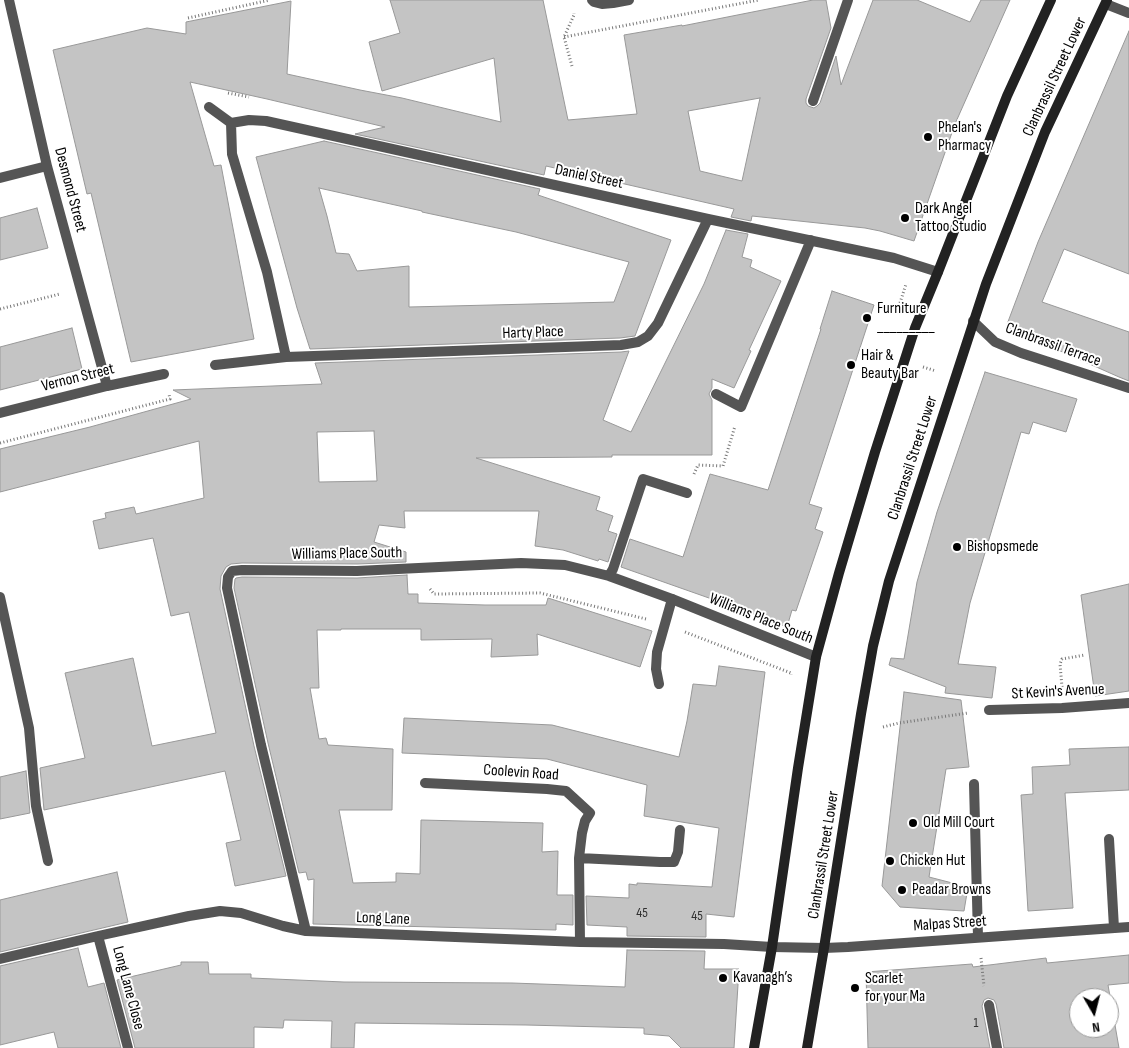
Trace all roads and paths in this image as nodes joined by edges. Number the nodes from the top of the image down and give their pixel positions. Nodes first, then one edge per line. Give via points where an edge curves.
1 (9, 0) edge
2 (270, 0) edge
3 (592, 0) edge
4 (630, 0) edge
5 (759, 0) edge
6 (848, 0) edge
7 (1050, 0) edge
8 (1107, 2) edge
9 (572, 8) dead end
10 (1129, 13) edge
11 (188, 18) dead end
12 (564, 36) junction
13 (572, 66) dead end
14 (813, 101) dead end
15 (209, 107) dead end
16 (232, 123) junction
17 (47, 166) junction
18 (0, 178) edge
19 (708, 219) junction
20 (811, 240) junction
21 (938, 272) junction
22 (62, 293) dead end
23 (0, 308) edge
24 (973, 321) junction
25 (286, 357) junction
26 (215, 365) dead end
27 (164, 374) joint
28 (108, 386) junction
29 (1129, 388) edge
30 (716, 394) dead end
31 (741, 407) junction
32 (0, 414) edge
33 (0, 442) edge
34 (686, 493) joint
35 (609, 576) junction
36 (429, 588) dead end
37 (0, 597) edge
38 (672, 599) junction
39 (665, 624) junction
40 (1085, 655) dead end
41 (816, 657) junction
42 (791, 673) dead end
43 (659, 684) dead end
44 (1129, 703) edge
45 (1062, 708) junction
46 (989, 710) joint
47 (883, 727) dead end
48 (425, 783) dead end
49 (974, 784) dead end
50 (680, 830) dead end
51 (1109, 839) dead end
52 (579, 858) junction
53 (48, 861) dead end
54 (1129, 927) edge
55 (1114, 928) junction
56 (306, 931) junction
57 (98, 936) junction
58 (978, 937) junction
59 (580, 942) junction
60 (772, 948) junction
61 (824, 948) junction
62 (0, 959) edge
63 (989, 1005) joint
64 (128, 1048) edge
65 (754, 1048) edge
66 (807, 1048) edge
67 (997, 1048) edge

1 - 17 street, Desmond Street
2 - 11 path
3 - 4 street via 602,4
5 - 12 path
6 - 14 street
7 - 21 main road, Clanbrassil Street Lower via 1007,96
8 - 10 street
8 - 24 main road, Clanbrassil Street Lower via 1045,132
9 - 12 path via 574,15
12 - 13 path
15 - 16 street
16 - 19 street, Daniel Street via 266,121
16 - 25 street via 232,154 267,272
17 - 18 street
17 - 28 street, Desmond Street
19 - 20 street, Daniel Street
19 - 25 street, Harty Place via 658,324 638,342
20 - 21 street, Daniel Street via 894,258
20 - 31 street
21 - 41 main road, Clanbrassil Street Lower via 915,328 875,452
22 - 23 path
24 - 29 street, Clanbrassil Terrace via 995,342
24 - 61 main road, Clanbrassil Street Lower via 889,581 873,646
25 - 26 street, Harty Place
27 - 28 street, Vernon Street
27 - 33 path via 170,399
28 - 32 street, Vernon Street
30 - 31 street
31 - 34 path via 723,466 698,465
34 - 35 street via 643,479
35 - 38 street, Williams Place South
35 - 56 street, Williams Place South via 565,565 521,563 357,571 232,571 227,588
36 - 39 path via 434,594 540,593
37 - 53 street via 29,728 36,806
38 - 39 street
38 - 41 street, Williams Place South
39 - 42 path
39 - 43 street via 657,652
40 - 45 path via 1062,659
41 - 60 main road, Clanbrassil Street Lower
44 - 45 street, St Kevin's Avenue
45 - 46 street, St Kevin's Avenue
46 - 47 path
48 - 52 street, Coolevin Road via 566,791 590,813 583,827
49 - 58 street
50 - 52 street via 674,862
51 - 55 street
52 - 59 street, Coolevin Road
54 - 55 street, Malpas Street
55 - 58 street, Malpas Street
56 - 57 street, Long Lane via 241,912 220,911
56 - 59 street, Long Lane
57 - 62 street, Long Lane
57 - 64 street, Long Lane Close
58 - 61 street, Malpas Street
58 - 63 path
59 - 60 street, Long Lane
60 - 61 street, Malpas Street
60 - 65 main road, Clanbrassil Street Lower
61 - 66 main road, Clanbrassil Street Lower
63 - 67 street

